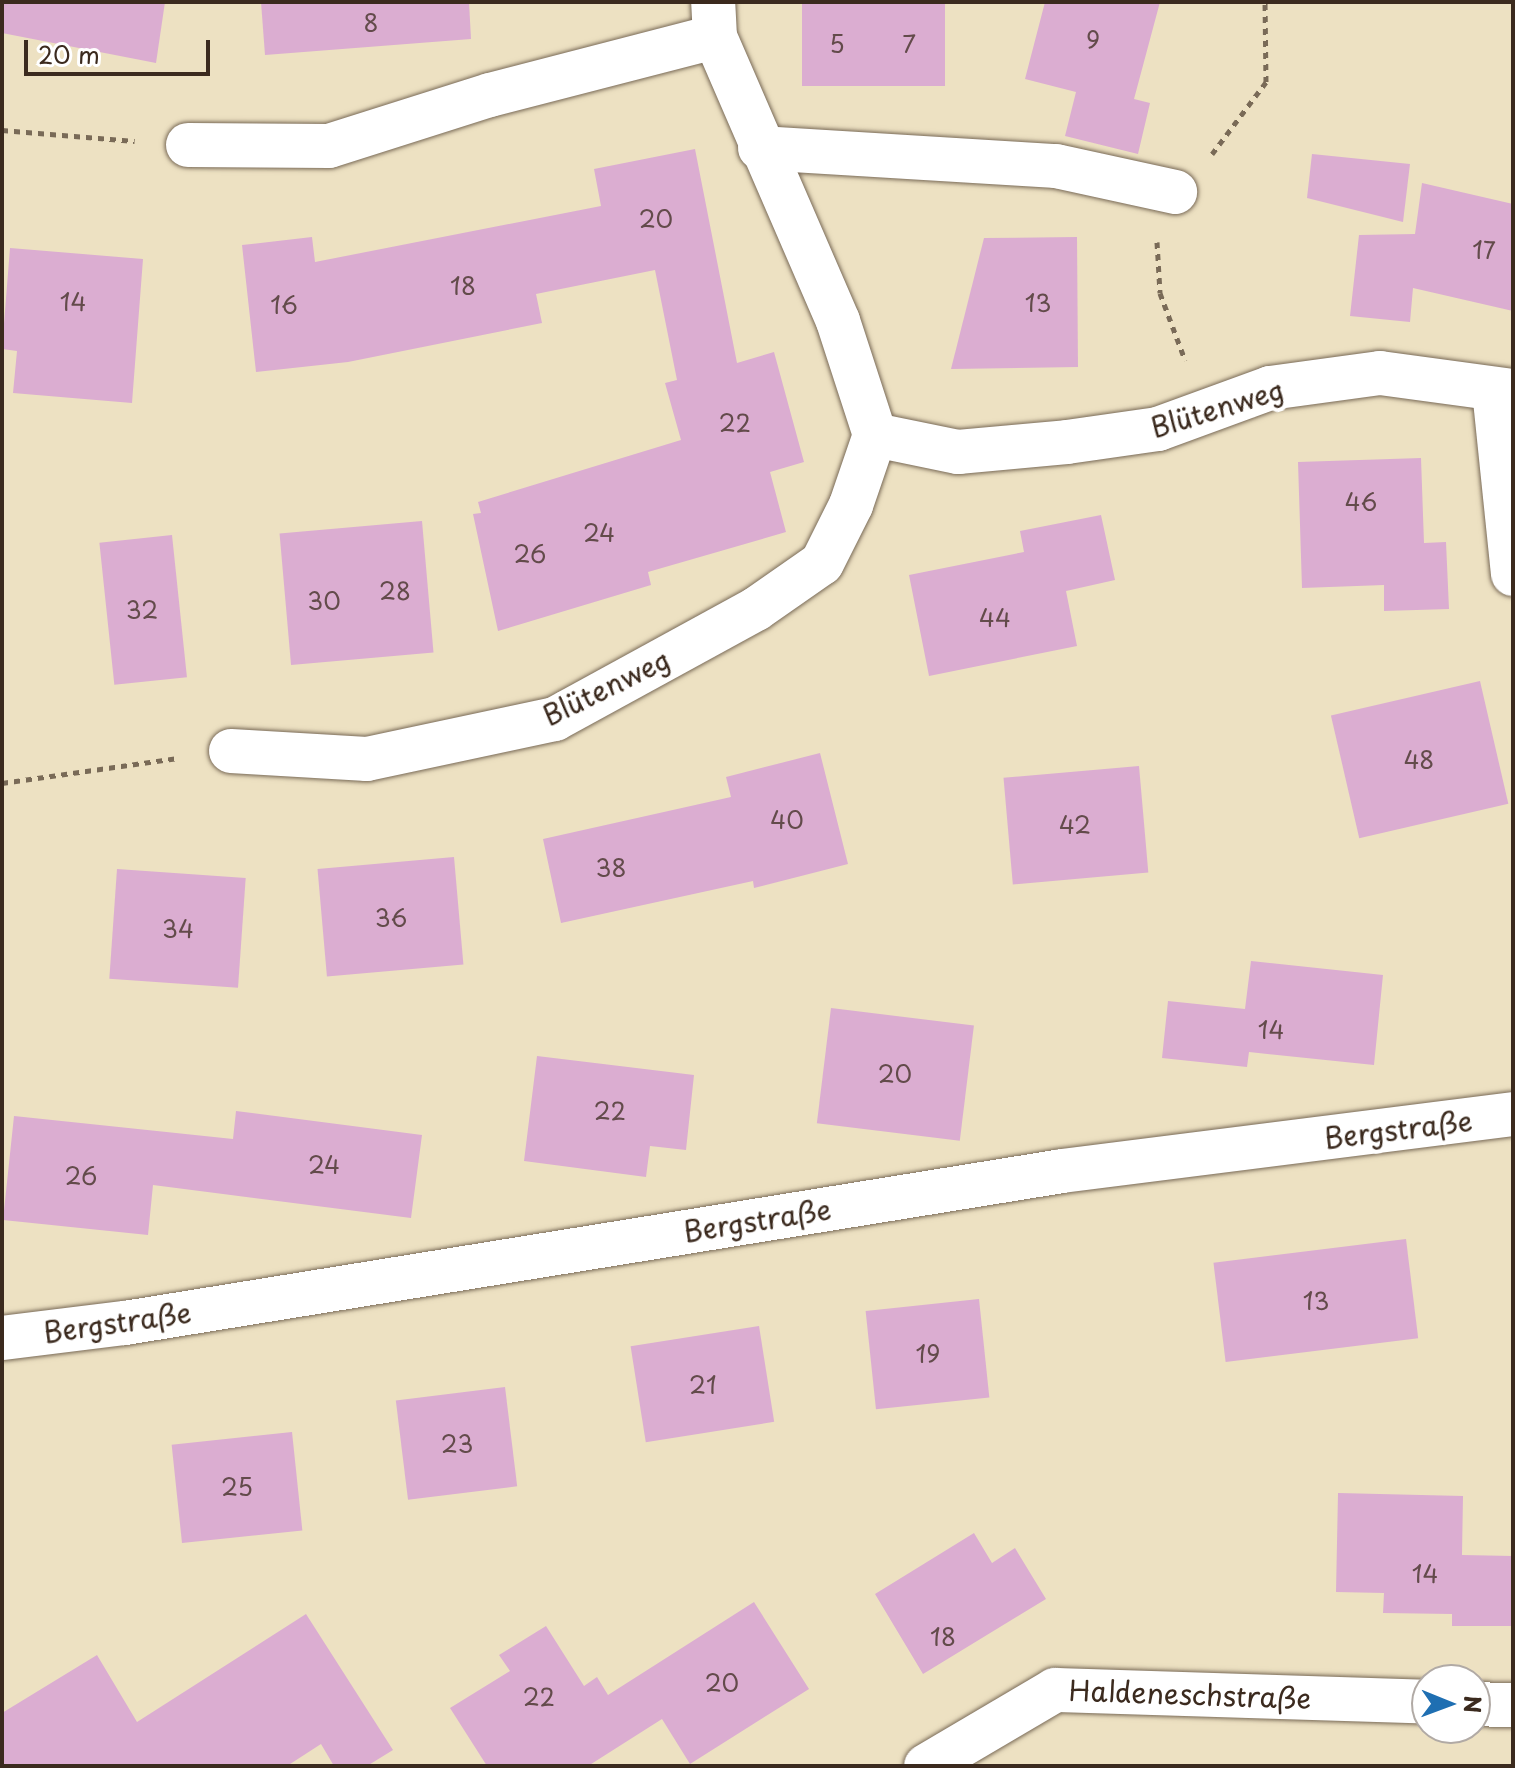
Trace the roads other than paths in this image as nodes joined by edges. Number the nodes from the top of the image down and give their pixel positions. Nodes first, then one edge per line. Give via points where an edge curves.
1 (714, 20) edge
2 (188, 145) road end
3 (760, 148) junction
4 (1175, 192) dead end
5 (1504, 390) edge
6 (875, 435) junction
7 (1513, 574) edge
8 (231, 751) road end
9 (1513, 1114) edge
10 (2, 1338) edge
11 (1411, 1701) edge
12 (1491, 1704) edge
13 (1513, 1705) edge
14 (926, 1766) edge

1 - 2 street via 329,146
1 - 3 street
3 - 4 street via 1056,166
3 - 6 street via 838,321
5 - 6 street, Blütenweg via 1380,373 1270,388 1158,429 1067,442 958,452
5 - 7 street
6 - 8 street, Blütenweg via 851,505 822,563 756,609 555,719 367,759
9 - 10 street, Bergstraße via 1062,1171
11 - 14 street, Haldeneschstraße via 1055,1690
12 - 13 street

